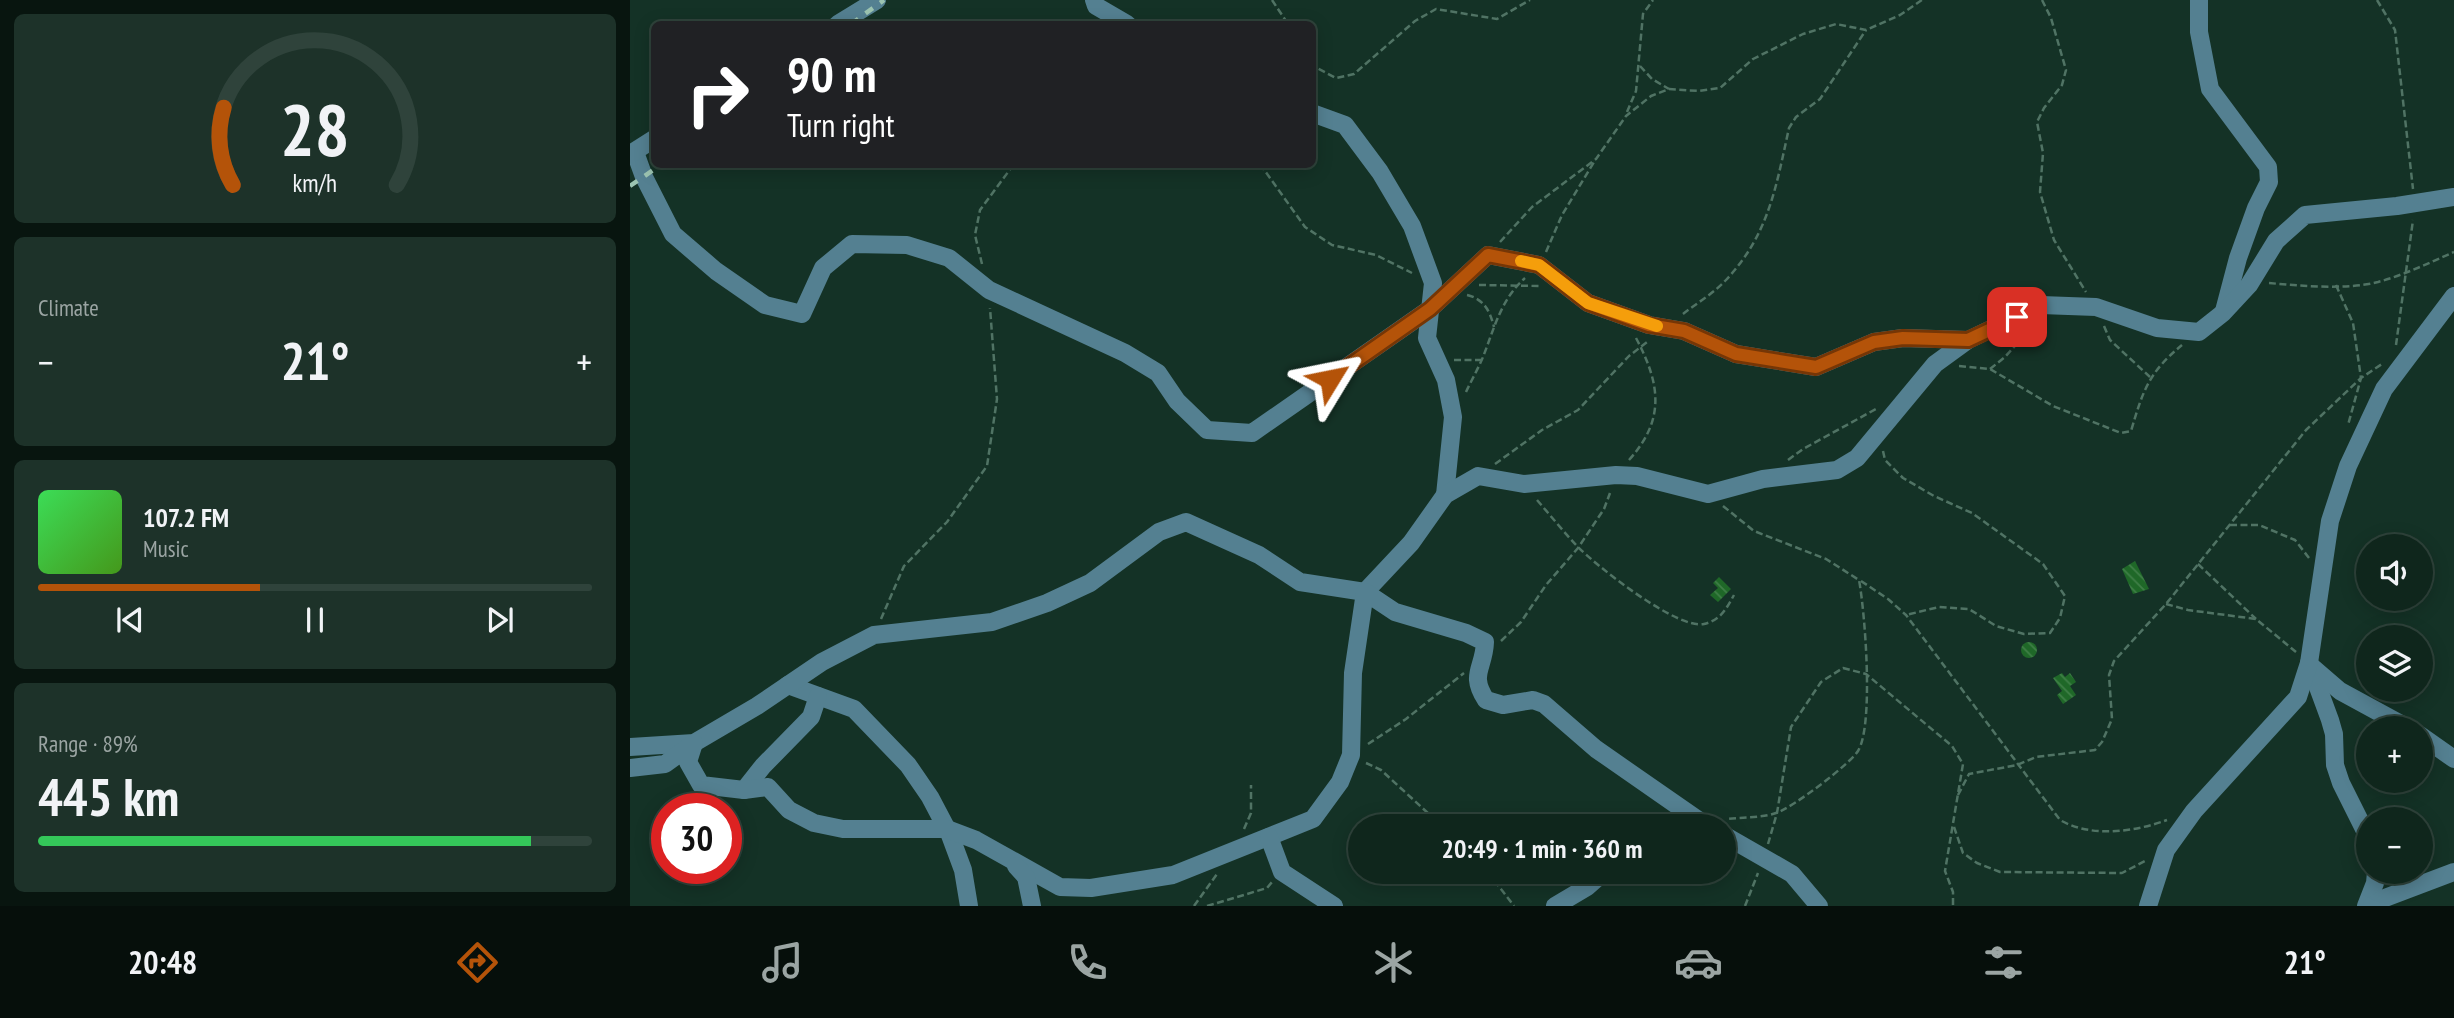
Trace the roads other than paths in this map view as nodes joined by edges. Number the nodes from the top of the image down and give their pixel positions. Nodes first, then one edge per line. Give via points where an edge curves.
1 (877, 0) edge
2 (1094, 0) edge
3 (2199, 0) edge
4 (843, 21) edge
5 (1122, 21) edge
6 (1316, 114) edge
7 (651, 141) edge
8 (632, 153) edge
9 (2454, 197) edge
10 (1440, 293) junction
11 (2454, 296) edge
12 (2223, 313) junction
13 (1968, 340) junction
14 (1445, 495) junction
15 (1365, 592) junction
16 (2309, 663) junction
17 (788, 685) junction
18 (818, 696) junction
19 (2386, 716) edge
20 (694, 743) junction
21 (2433, 744) edge
22 (630, 747) edge
23 (2454, 759) edge
24 (630, 768) edge
25 (744, 790) junction
26 (2356, 813) edge
27 (1690, 814) edge
28 (947, 830) junction
29 (1736, 836) edge
30 (1269, 837) junction
31 (1008, 858) junction
32 (2454, 872) edge
33 (1590, 884) edge
34 (2375, 884) edge
35 (970, 906) edge
36 (1032, 906) edge
37 (1334, 906) edge
38 (1555, 906) edge
39 (1819, 906) edge
40 (2148, 906) edge
41 (2366, 906) edge
42 (2372, 906) edge

1 - 4 street
2 - 5 street via 1096,6
3 - 12 street via 2199,32 2210,89 2269,167 2269,182 2238,258
6 - 10 street via 1345,125 1380,172 1412,226
7 - 8 street
8 - 10 street via 673,234 765,305 802,314 823,268 852,244 907,245 949,258 989,290 1158,373 1177,401 1207,430 1252,433
9 - 12 street via 2305,215 2276,241 2249,285
10 - 13 street via 1488,255 1539,265 1588,303 1649,325 1684,331 1736,354 1816,367 1874,342
10 - 14 street via 1427,338 1446,380 1453,417
11 - 16 street via 2384,388 2345,477 2330,521
12 - 13 street via 2199,332 2157,328 2096,307 2041,305
13 - 14 street via 1935,364 1857,458 1837,470 1763,479 1708,495 1637,476 1524,484 1478,476
14 - 15 street via 1411,543
15 - 17 street via 1300,582 1259,555 1186,522 1159,532 1090,583 1047,603 992,622 874,635
15 - 27 street via 1395,612 1485,642 1477,686 1486,700 1503,705 1533,700 1544,704 1597,749
15 - 30 street via 1353,673 1351,755 1340,782 1313,819
16 - 19 street via 2340,691
16 - 26 street via 2334,734 2335,765
16 - 40 street via 2298,697 2194,811 2166,850
17 - 18 street
17 - 20 street
18 - 25 street via 811,717
18 - 28 street via 854,709 908,765
20 - 22 street
20 - 24 street via 665,764
20 - 25 street via 688,762 701,785
21 - 23 street
25 - 28 street via 768,787 789,810 814,823 843,829
28 - 31 street
28 - 35 street via 963,870
29 - 39 street via 1792,874
30 - 31 street via 1173,875 1090,888 1060,887
30 - 37 street via 1282,872
31 - 36 street via 1026,877
32 - 42 street
33 - 38 street
34 - 41 street

